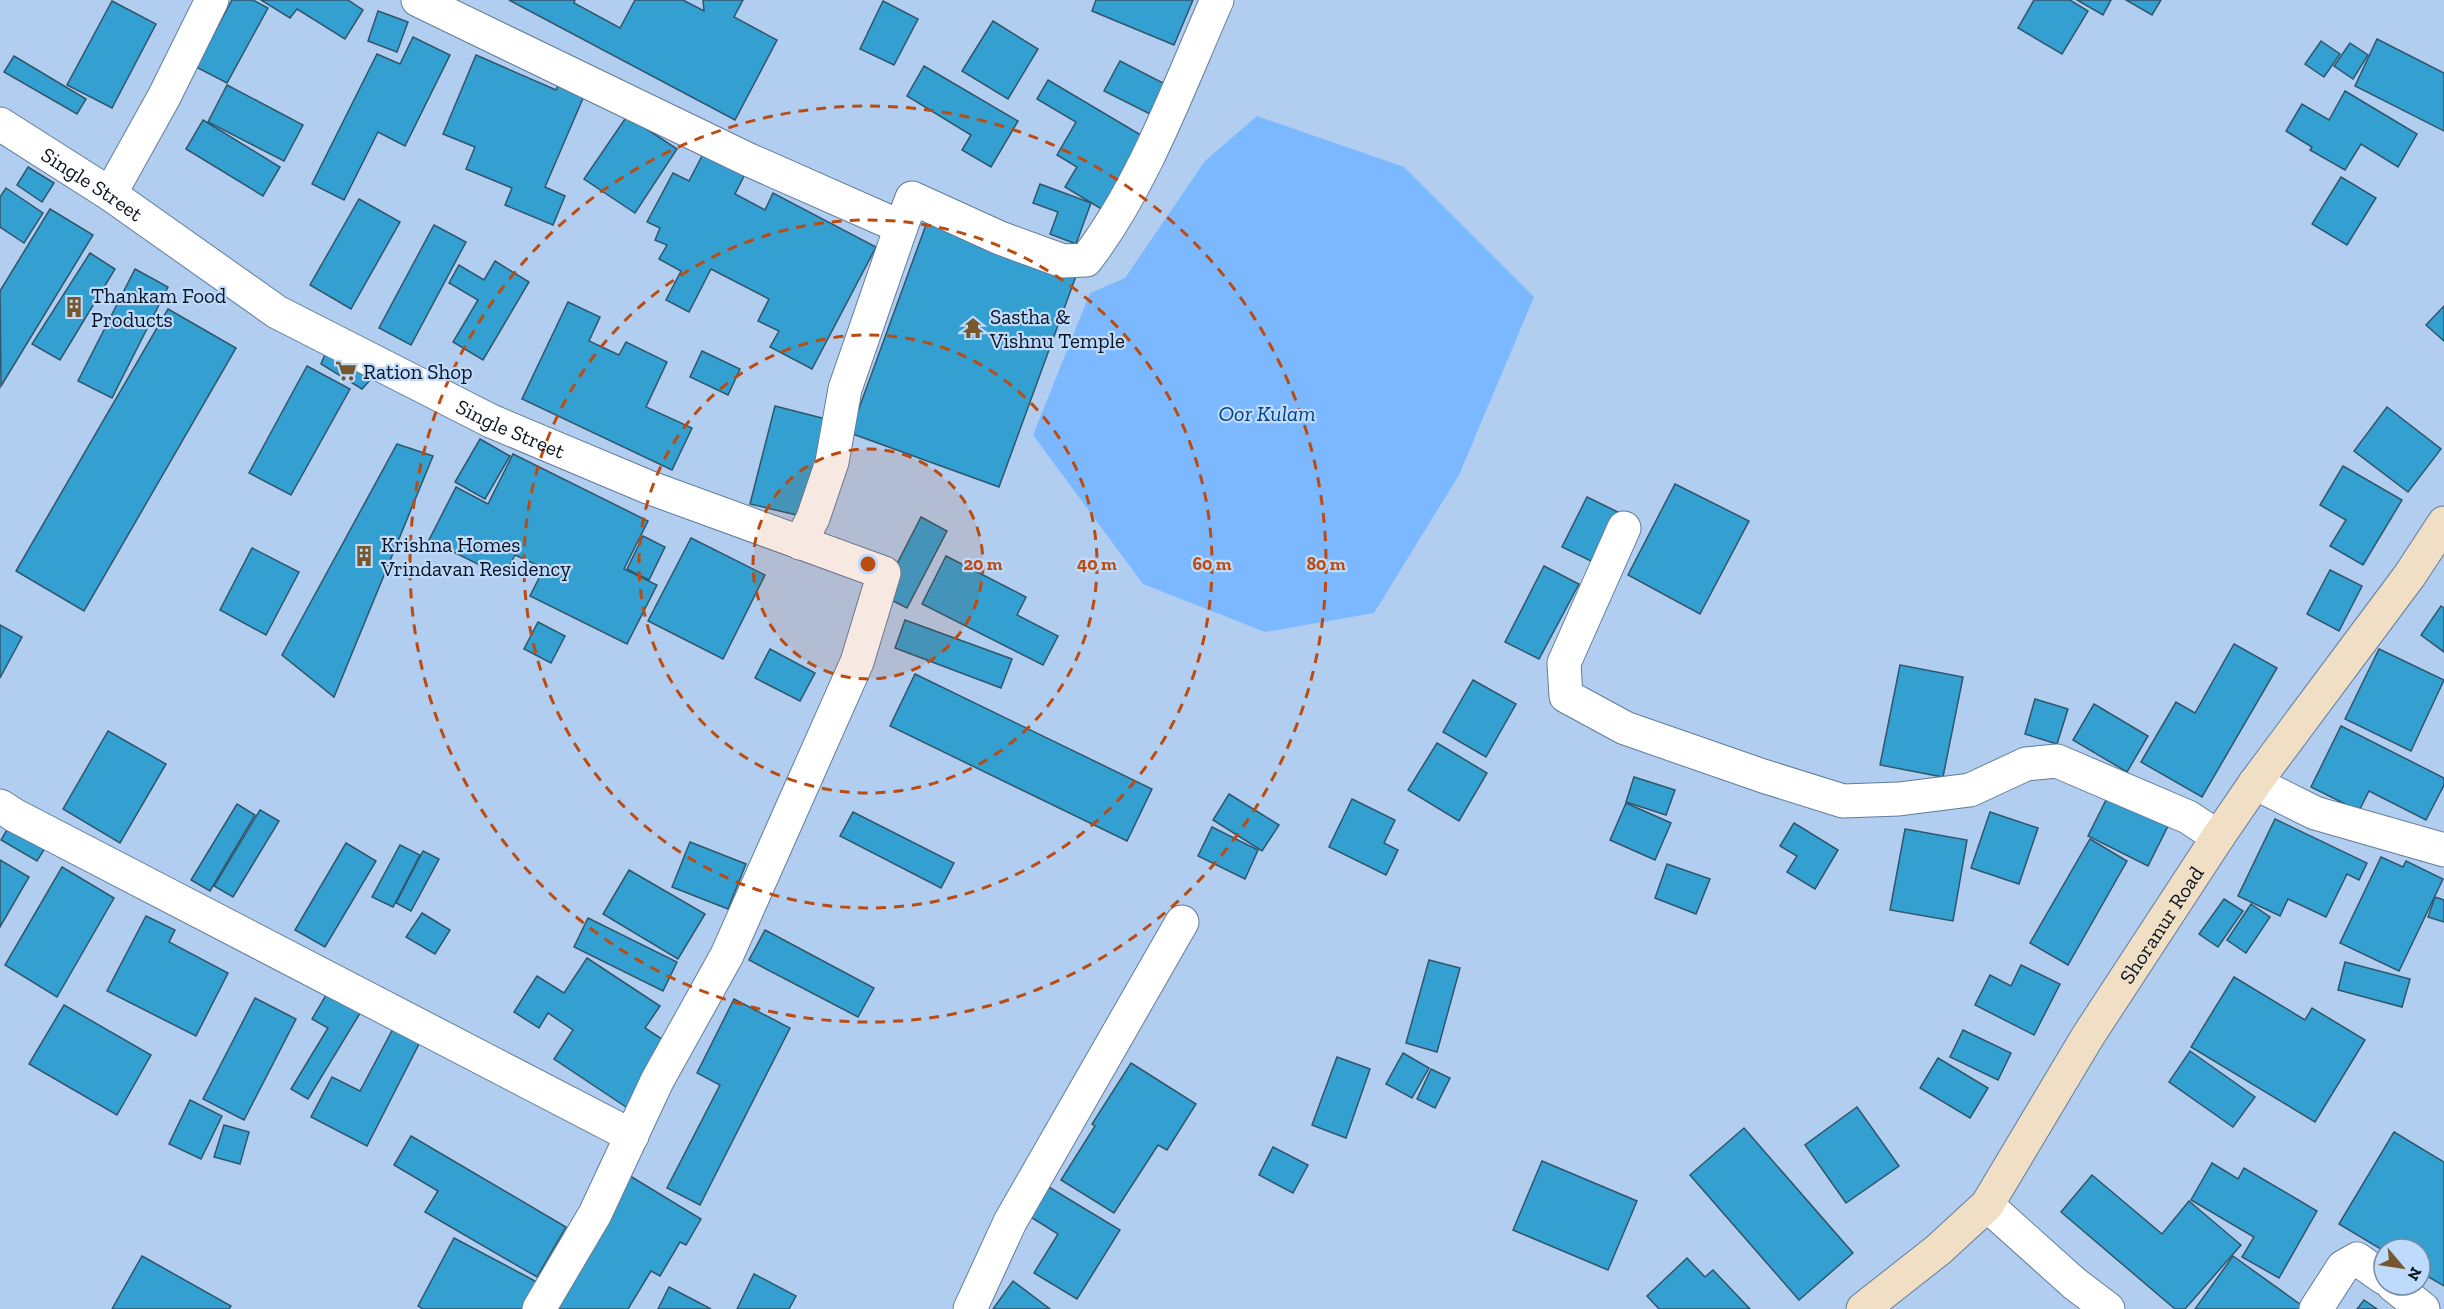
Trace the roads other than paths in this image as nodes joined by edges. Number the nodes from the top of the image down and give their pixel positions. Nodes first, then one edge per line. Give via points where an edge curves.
1 (212, 0) edge
2 (418, 0) edge
3 (1217, 0) edge
4 (0, 124) edge
5 (110, 194) junction
6 (901, 227) junction
7 (2444, 523) edge
8 (1624, 528) dead end
9 (800, 543) junction
10 (2255, 783) junction
11 (0, 806) edge
12 (2218, 837) junction
13 (2444, 850) edge
14 (1182, 922) dead end
15 (632, 1136) junction
16 (1986, 1205) junction
17 (2372, 1270) edge
18 (2408, 1297) edge
19 (539, 1309) edge
20 (969, 1309) edge
21 (1863, 1309) edge
22 (2108, 1309) edge
23 (2316, 1309) edge
24 (2423, 1309) edge

1 - 5 street
2 - 6 street via 747,159
3 - 6 street via 1156,139 1107,233 1086,260 1063,261 912,198
4 - 5 street, Single Street
5 - 9 street, Single Street via 277,312 491,421 648,487
6 - 9 street via 845,389 832,462
7 - 10 main road, Shoranur Road via 2410,575
8 - 12 street via 1564,663 1566,696 1625,728 1843,801 1899,800 1970,790 2026,764 2057,761 2188,817
9 - 15 street, Single Street via 884,573 857,662 732,944 657,1081
10 - 12 main road, Shoranur Road
10 - 13 street via 2315,813
11 - 15 street
12 - 16 main road, Shoranur Road via 2088,1036
14 - 20 street via 1010,1222
15 - 19 street via 595,1214
16 - 21 main road, Shoranur Road via 1938,1250
16 - 22 street
17 - 23 street via 2357,1259 2343,1267
18 - 24 street

